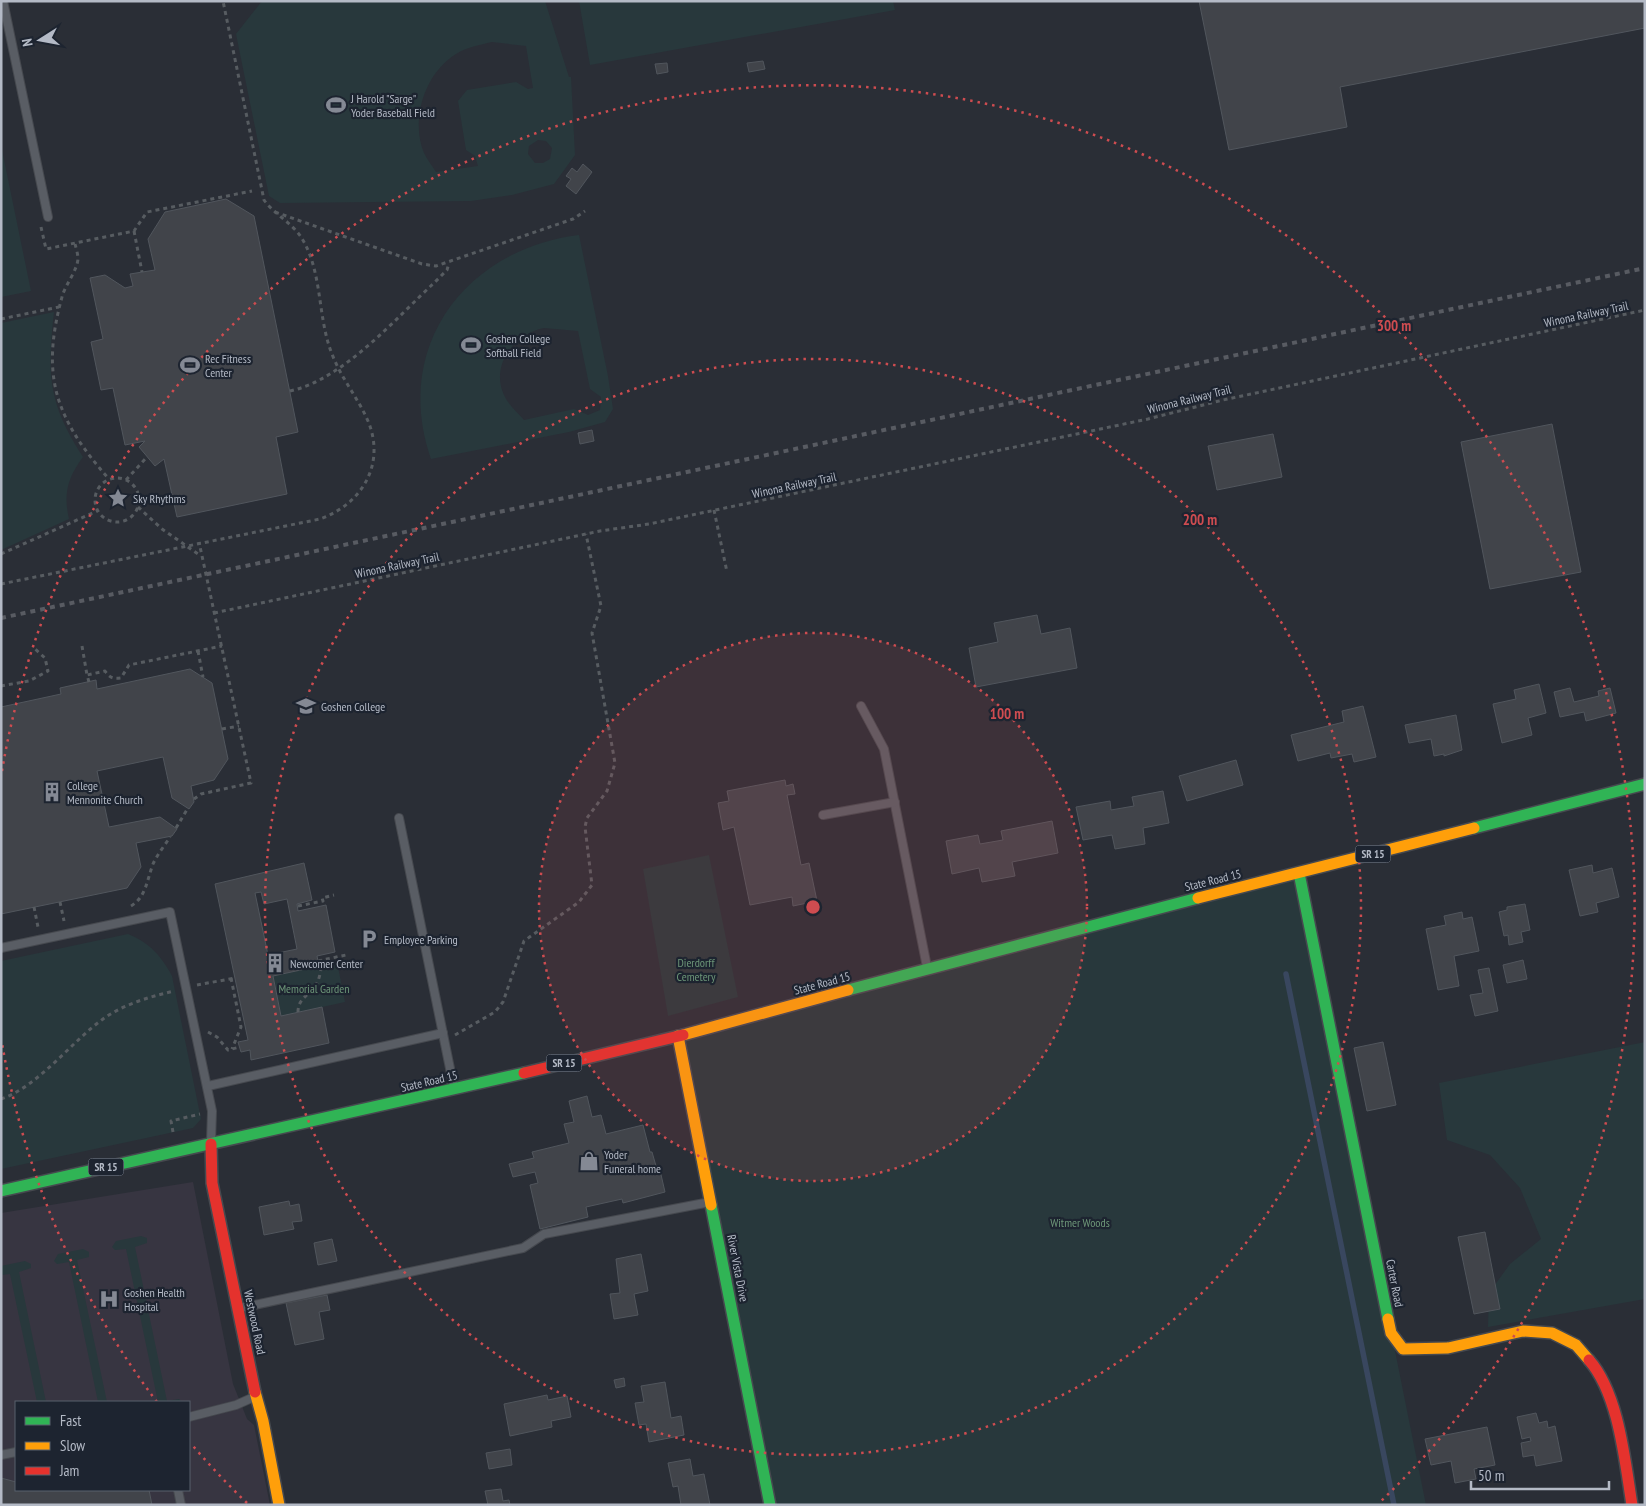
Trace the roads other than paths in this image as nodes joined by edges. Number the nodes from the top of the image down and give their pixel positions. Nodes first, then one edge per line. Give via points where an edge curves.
1 (3, 1) edge
2 (48, 216) dead end
3 (861, 706) dead end
4 (1645, 784) edge
5 (895, 802) junction
6 (824, 815) dead end
7 (399, 818) dead end
8 (1299, 873) junction
9 (1, 948) edge
10 (927, 969) junction
11 (444, 1036) junction
12 (678, 1036) junction
13 (208, 1086) junction
14 (455, 1090) junction
15 (210, 1144) junction
16 (1, 1191) edge
17 (711, 1202) junction
18 (238, 1308) junction
19 (256, 1396) junction
20 (190, 1417) edge
21 (15, 1452) edge
22 (1, 1455) edge
23 (178, 1491) edge
24 (181, 1505) edge
25 (278, 1505) edge
26 (770, 1505) edge
27 (1632, 1505) edge

1 - 2 lane
3 - 5 lane via 884,749
4 - 8 main road, State Road 15 / SR 15
5 - 6 lane
5 - 10 lane
7 - 11 lane
8 - 10 main road, State Road 15 / SR 15
8 - 27 main road, Carter Road via 1391,1333 1403,1349 1424,1352 1524,1331 1551,1331 1578,1347 1600,1373 1613,1406
9 - 13 lane via 170,912
10 - 12 main road, State Road 15 / SR 15
11 - 13 lane
11 - 14 lane
12 - 14 main road, State Road 15 / SR 15
12 - 17 main road, River Vista Drive
13 - 15 lane via 212,1111
14 - 15 main road, State Road 15 / SR 15
15 - 16 main road, State Road 15 / SR 15
15 - 18 main road, Westwood Road via 212,1183
17 - 18 lane via 544,1234 523,1248
17 - 26 main road, River Vista Drive
18 - 19 main road, Westwood Road
19 - 20 lane via 236,1405
19 - 25 main road, Westwood Road
21 - 22 lane
23 - 24 lane

